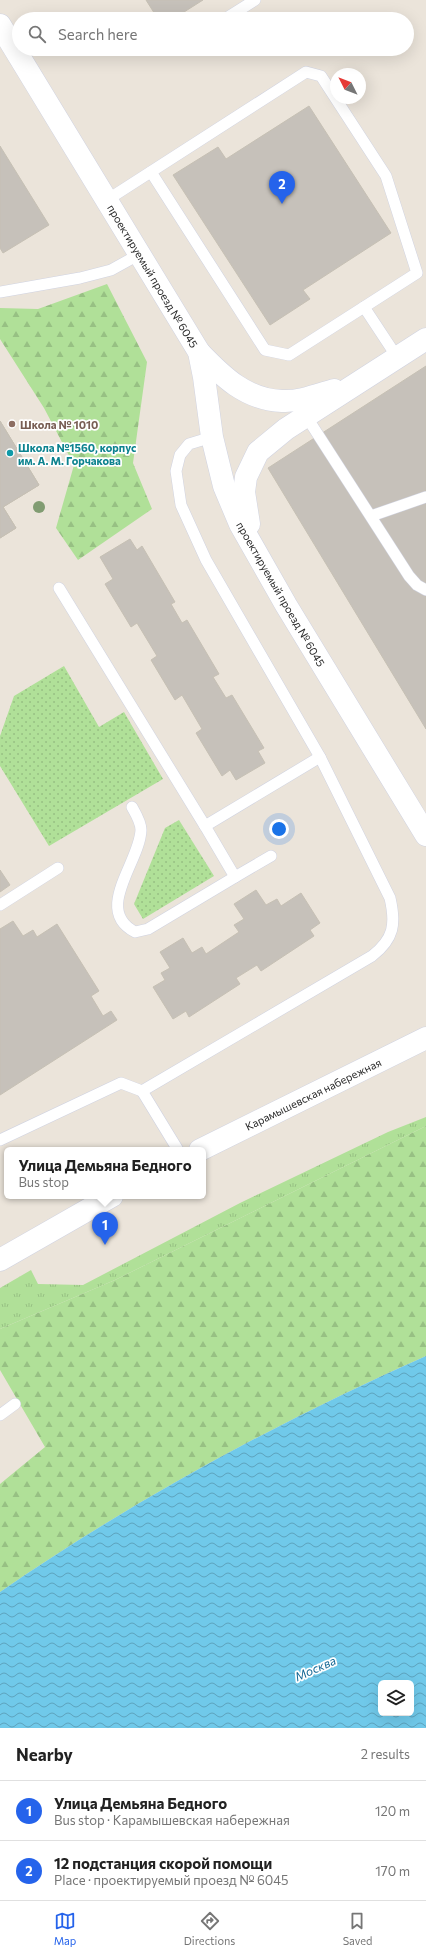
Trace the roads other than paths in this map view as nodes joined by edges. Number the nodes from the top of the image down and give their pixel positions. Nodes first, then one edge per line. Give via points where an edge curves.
1 (255, 0) edge
2 (236, 12) edge
3 (0, 25) edge
4 (12, 45) edge
5 (19, 56) edge
6 (151, 172) junction
7 (107, 200) junction
8 (140, 254) junction
9 (0, 292) edge
10 (364, 307) junction
11 (426, 339) edge
12 (199, 352) junction
13 (397, 357) junction
14 (353, 385) junction
15 (306, 416) junction
16 (212, 437) junction
17 (426, 497) edge
18 (371, 516) junction
19 (258, 554) junction
20 (59, 588) dead end
21 (426, 590) edge
22 (320, 757) junction
23 (132, 807) dead end
24 (205, 826) junction
25 (426, 835) edge
26 (271, 856) dead end
27 (58, 868) dead end
28 (235, 877) junction
29 (0, 905) edge
30 (426, 1038) edge
31 (142, 1091) junction
32 (0, 1140) edge
33 (176, 1147) edge
34 (206, 1147) edge
35 (107, 1199) edge
36 (0, 1260) edge
37 (15, 1404) dead end
38 (0, 1415) edge

1 - 2 lane
3 - 4 street, проектируемый проезд № 6045
5 - 7 street, проектируемый проезд № 6045
6 - 7 lane
6 - 10 lane via 265,350 288,355
6 - 10 lane via 306,72 321,76 386,176 417,273
7 - 8 street, проектируемый проезд № 6045
8 - 9 lane via 111,270
8 - 12 street, проектируемый проезд № 6045
10 - 13 lane
11 - 13 street
12 - 14 street via 224,378 257,397 283,402
12 - 16 street, проектируемый проезд № 6045
13 - 14 street
14 - 15 street
15 - 18 lane
15 - 19 street via 258,452 246,477 246,512
16 - 19 street, проектируемый проезд № 6045 via 224,486 240,524
16 - 22 lane via 189,444 180,455 176,471 181,505 206,560
17 - 18 lane
18 - 21 lane via 409,576
19 - 25 street, проектируемый проезд № 6045 via 290,612
20 - 24 lane
22 - 24 lane
22 - 31 lane via 390,898 394,923 388,942 372,956
23 - 28 lane via 138,817 140,836 119,893 117,906 119,917 126,928 135,932 148,929
24 - 28 lane
26 - 28 lane
27 - 29 lane
30 - 34 street, Карамышевская набережная
31 - 32 lane via 121,1083
31 - 33 lane
35 - 36 street
37 - 38 lane

